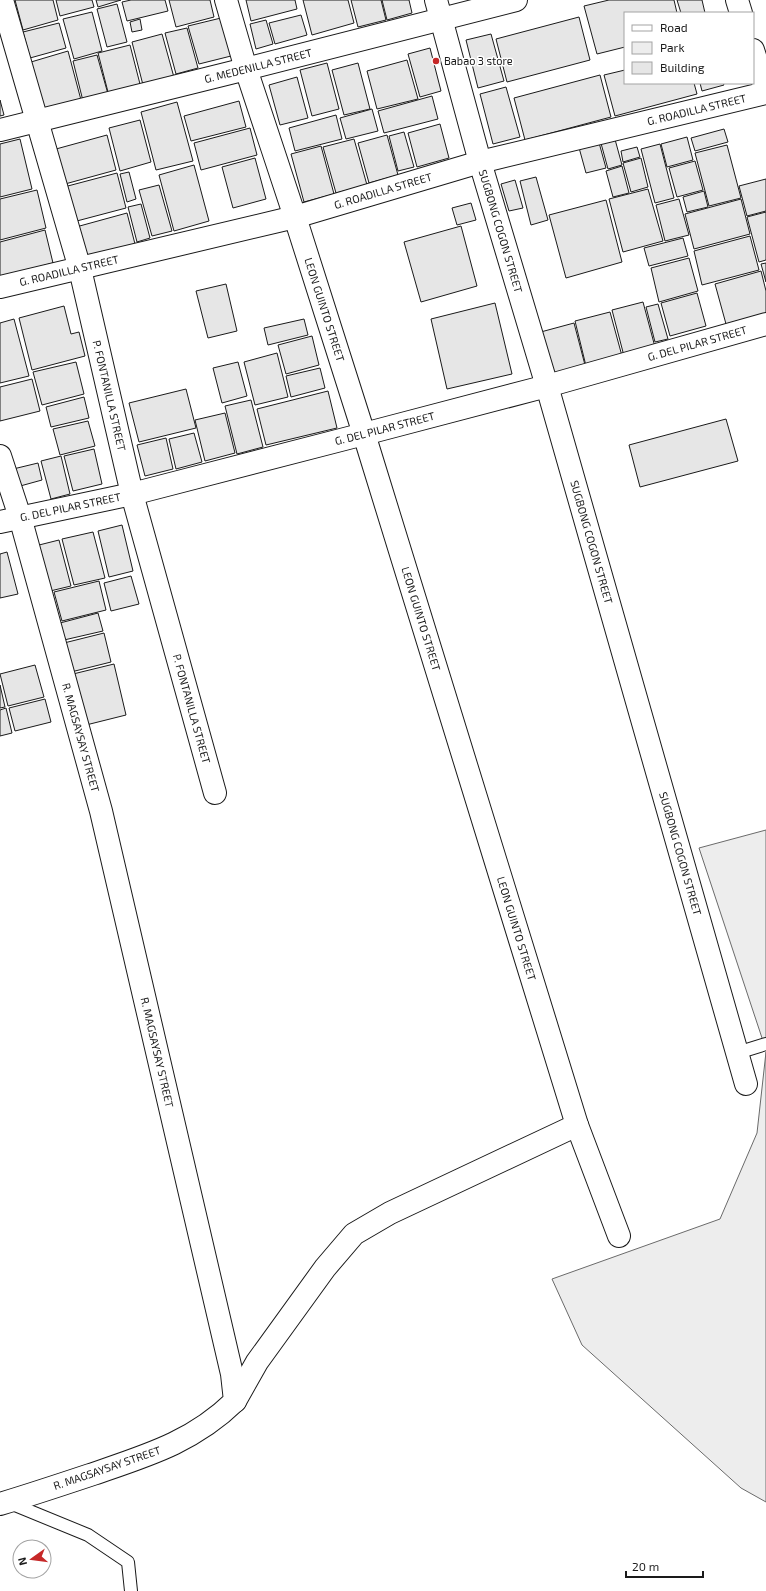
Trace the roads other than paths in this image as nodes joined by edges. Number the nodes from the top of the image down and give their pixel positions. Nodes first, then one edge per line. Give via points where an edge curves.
1 (2, 0) edge
2 (226, 0) edge
3 (516, 0) edge
4 (737, 0) edge
5 (439, 9) edge
6 (741, 12) edge
7 (754, 53) edge
8 (246, 69) junction
9 (766, 92) edge
10 (36, 122) junction
11 (0, 130) edge
12 (480, 162) junction
13 (295, 217) junction
14 (80, 269) junction
15 (0, 287) edge
16 (766, 324) edge
17 (547, 386) junction
18 (364, 434) junction
19 (0, 456) edge
20 (132, 494) junction
21 (10, 519) edge
22 (215, 793) dead end
23 (766, 1044) edge
24 (737, 1054) junction
25 (746, 1084) dead end
26 (576, 1125) junction
27 (619, 1236) dead end
28 (235, 1401) junction
29 (4, 1503) edge
30 (131, 1591) edge

1 - 10 street, P. FONTANILLA STREET
2 - 8 street, LEON GUINTO STREET
3 - 5 street, G. MEDENILLA STREET
4 - 6 street
5 - 8 street, G. MEDENILLA STREET
5 - 12 street, SUGBONG COGON STREET
7 - 9 street
8 - 10 street, G. MEDENILLA STREET
8 - 13 street, LEON GUINTO STREET
9 - 12 street, G. ROADILLA STREET
10 - 11 street, G. MEDENILLA STREET
10 - 14 street, P. FONTANILLA STREET
12 - 13 street, G. ROADILLA STREET
12 - 17 street, SUGBONG COGON STREET
13 - 14 street, G. ROADILLA STREET
13 - 18 street, LEON GUINTO STREET
14 - 15 street, G. ROADILLA STREET
14 - 20 street, P. FONTANILLA STREET
16 - 17 street, G. DEL PILAR STREET
17 - 18 street, G. DEL PILAR STREET
17 - 24 street, SUGBONG COGON STREET
18 - 20 street, G. DEL PILAR STREET
18 - 26 street, LEON GUINTO STREET
19 - 21 street, R. MAGSAYSAY STREET
20 - 21 street, G. DEL PILAR STREET
20 - 22 street, P. FONTANILLA STREET
21 - 28 street, R. MAGSAYSAY STREET via 101,811 230,1366
23 - 24 lane
24 - 25 street, SUGBONG COGON STREET
26 - 27 street, LEON GUINTO STREET
26 - 28 street via 390,1213 354,1234 325,1268 257,1362
28 - 29 street, R. MAGSAYSAY STREET via 199,1431 151,1455
29 - 30 lane via 88,1535 128,1562

